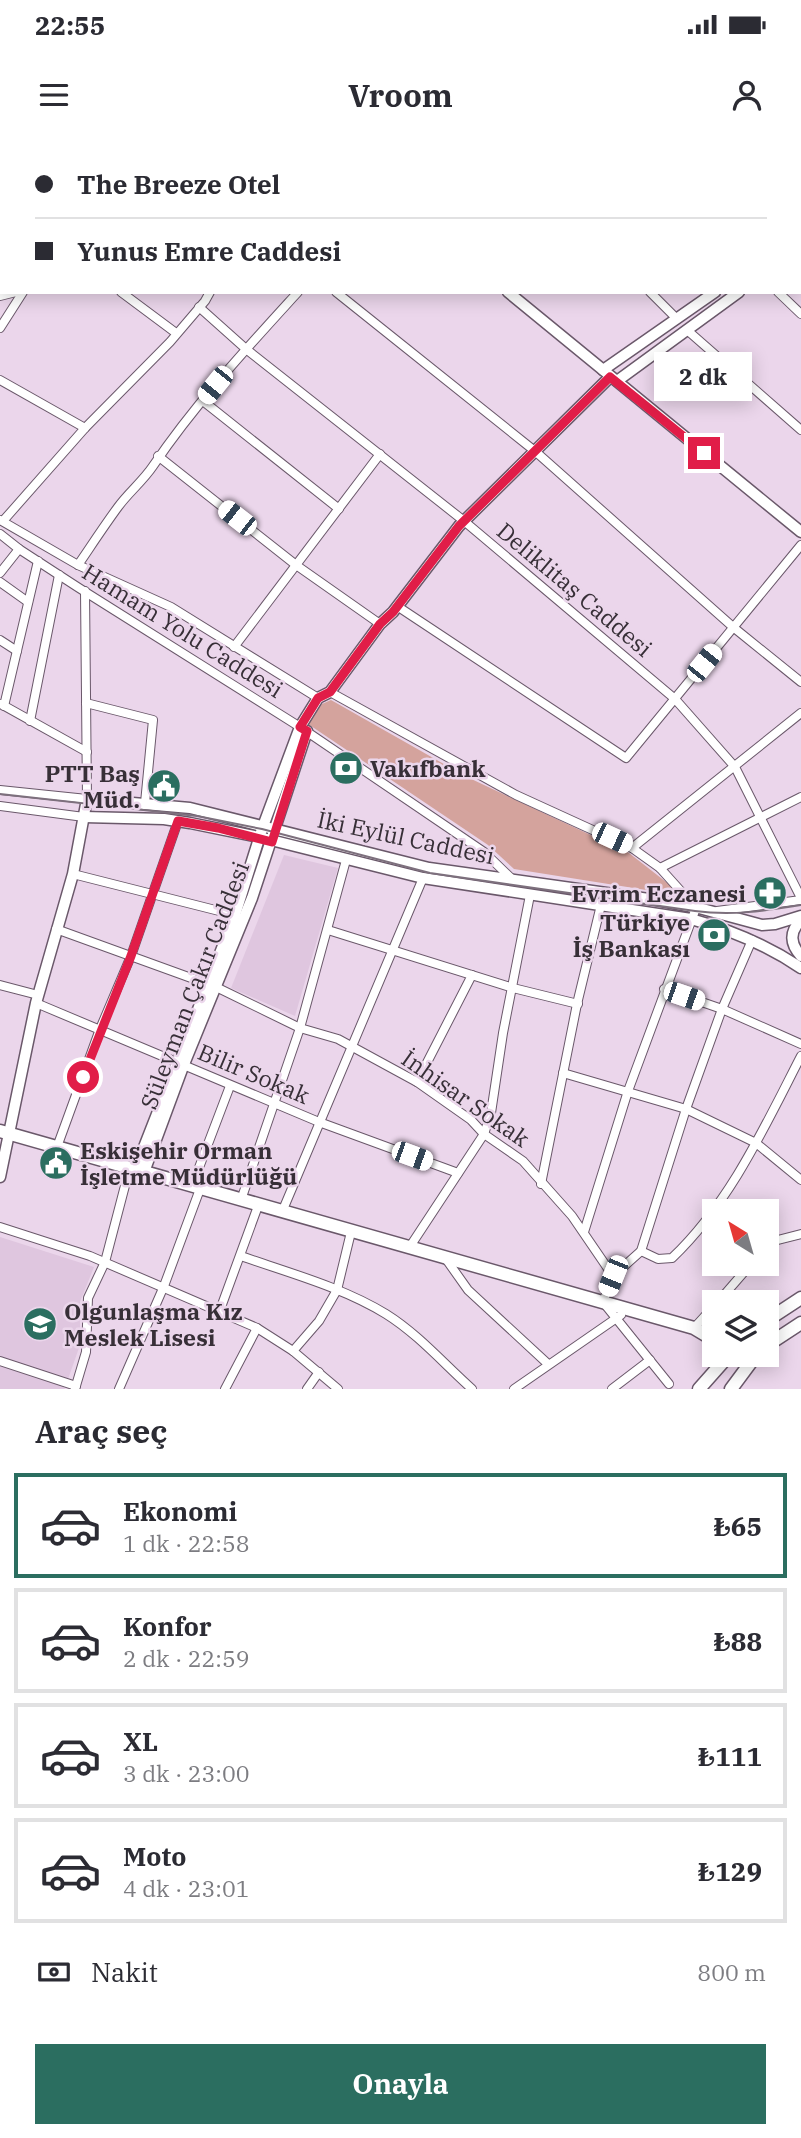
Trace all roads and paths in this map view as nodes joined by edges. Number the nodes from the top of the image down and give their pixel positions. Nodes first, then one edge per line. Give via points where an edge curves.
1 (22, 294) edge
2 (124, 294) edge
3 (209, 294) edge
4 (296, 294) edge
5 (338, 294) edge
6 (510, 294) edge
7 (652, 294) edge
8 (709, 294) edge
9 (736, 294) edge
10 (780, 294) edge
11 (199, 307) junction
12 (801, 314) edge
13 (677, 319) junction
14 (0, 328) edge
15 (687, 330) junction
16 (176, 333) junction
17 (246, 349) junction
18 (610, 376) junction
19 (0, 380) edge
20 (203, 401) junction
21 (85, 428) junction
22 (801, 430) edge
23 (536, 452) junction
24 (380, 454) junction
25 (158, 456) junction
26 (339, 509) junction
27 (2, 520) edge
28 (464, 521) junction
29 (801, 532) edge
30 (0, 534) edge
31 (801, 545) edge
32 (19, 549) junction
33 (38, 561) junction
34 (78, 565) junction
35 (296, 565) junction
36 (0, 573) edge
37 (59, 575) junction
38 (0, 582) edge
39 (85, 591) junction
40 (28, 602) junction
41 (397, 606) junction
42 (380, 624) junction
43 (733, 627) junction
44 (0, 640) edge
45 (234, 647) junction
46 (17, 651) junction
47 (801, 682) edge
48 (330, 692) junction
49 (318, 698) junction
50 (675, 699) junction
51 (86, 703) junction
52 (2, 705) edge
53 (801, 713) edge
54 (30, 721) junction
55 (304, 729) junction
56 (87, 752) junction
57 (735, 767) junction
58 (0, 790) edge
59 (801, 797) edge
60 (87, 799) junction
61 (145, 803) junction
62 (0, 806) edge
63 (761, 816) junction
64 (84, 817) junction
65 (178, 821) junction
66 (263, 826) junction
67 (276, 830) junction
68 (259, 837) junction
69 (272, 842) junction
70 (632, 848) junction
71 (346, 860) junction
72 (660, 868) junction
73 (73, 874) junction
74 (423, 878) junction
75 (515, 882) junction
76 (152, 894) junction
77 (530, 895) junction
78 (801, 899) edge
79 (601, 905) junction
80 (696, 908) junction
81 (711, 912) junction
82 (234, 915) junction
83 (801, 918) edge
84 (691, 919) junction
85 (56, 929) junction
86 (328, 930) junction
87 (751, 940) junction
88 (394, 950) junction
89 (131, 956) junction
90 (801, 956) edge
91 (801, 968) edge
92 (472, 975) junction
93 (0, 985) edge
94 (211, 985) junction
95 (513, 988) junction
96 (664, 989) junction
97 (37, 999) junction
98 (578, 1004) junction
99 (722, 1009) junction
100 (300, 1028) junction
101 (100, 1029) junction
102 (801, 1044) edge
103 (350, 1047) junction
104 (801, 1056) edge
105 (180, 1064) junction
106 (563, 1073) junction
107 (417, 1082) junction
108 (230, 1086) junction
109 (628, 1091) junction
110 (273, 1102) junction
111 (686, 1109) junction
112 (319, 1122) junction
113 (5, 1133) edge
114 (484, 1134) junction
115 (756, 1143) junction
116 (57, 1147) junction
117 (140, 1171) junction
118 (458, 1174) junction
119 (0, 1177) edge
120 (801, 1180) edge
121 (541, 1184) junction
122 (196, 1188) junction
123 (722, 1199) edge
124 (241, 1200) junction
125 (258, 1206) junction
126 (282, 1212) junction
127 (702, 1225) edge
128 (0, 1227) edge
129 (351, 1231) junction
130 (584, 1232) junction
131 (801, 1234) edge
132 (779, 1240) edge
133 (409, 1248) junction
134 (641, 1251) junction
135 (241, 1256) junction
136 (445, 1258) junction
137 (105, 1262) junction
138 (613, 1276) junction
139 (741, 1276) edge
140 (164, 1286) junction
141 (337, 1290) junction
142 (728, 1290) edge
143 (801, 1298) edge
144 (603, 1302) junction
145 (220, 1310) junction
146 (779, 1312) edge
147 (622, 1314) junction
148 (702, 1319) edge
149 (801, 1323) edge
150 (257, 1328) junction
151 (694, 1328) junction
152 (702, 1329) edge
153 (702, 1333) edge
154 (702, 1336) edge
155 (779, 1337) edge
156 (293, 1351) junction
157 (650, 1360) junction
158 (0, 1362) edge
159 (548, 1364) junction
160 (714, 1367) edge
161 (719, 1367) edge
162 (747, 1367) edge
163 (319, 1372) junction
164 (712, 1376) junction
165 (669, 1384) dead end
166 (75, 1387) edge
167 (119, 1389) edge
168 (225, 1389) edge
169 (307, 1389) edge
170 (338, 1389) edge
171 (472, 1389) edge
172 (514, 1389) edge
173 (612, 1389) edge
174 (699, 1389) edge
175 (731, 1389) edge

1 - 14 street
2 - 16 street
3 - 11 street
4 - 17 street
5 - 23 street
6 - 18 main road
7 - 13 street
8 - 13 main road
9 - 15 main road
10 - 12 street
11 - 16 street
11 - 17 street, Deliklitaş Caddesi
13 - 18 main road
15 - 18 main road
15 - 22 street
16 - 21 street
17 - 20 street
17 - 24 street, Deliklitaş Caddesi
18 - 23 main road
18 - 29 main road
19 - 21 street
20 - 25 street
20 - 26 street
21 - 27 street
23 - 28 main road
23 - 43 street
24 - 26 street
24 - 28 street, Deliklitaş Caddesi
25 - 34 street
25 - 35 street
26 - 35 street
27 - 34 street, Hamam Yolu Caddesi
28 - 41 main road
28 - 50 street, Deliklitaş Caddesi
30 - 32 street, Hamam Yolu Caddesi
31 - 43 street
32 - 33 street, Hamam Yolu Caddesi
32 - 36 street
33 - 37 street, Hamam Yolu Caddesi
33 - 40 street
34 - 45 street, Hamam Yolu Caddesi via 171,607
35 - 42 street
35 - 45 street
37 - 39 street, Hamam Yolu Caddesi
37 - 54 street
38 - 40 street
39 - 51 street
39 - 55 street, Hamam Yolu Caddesi
40 - 46 street
41 - 42 main road
41 - 50 street via 626,758
42 - 48 main road
43 - 47 street
43 - 50 street
44 - 46 street
45 - 49 street, Hamam Yolu Caddesi
46 - 52 street
48 - 49 main road
48 - 70 street via 516,795
49 - 55 main road
50 - 57 street, Deliklitaş Caddesi
51 - 56 street
51 - 61 street via 153,720
52 - 54 street
53 - 57 street
54 - 56 street
55 - 66 main road, Süleyman Çakır Caddesi
55 - 67 main road, Süleyman Çakır Caddesi
55 - 75 street, Hamam Yolu Caddesi via 484,852
56 - 60 street
57 - 63 street, Deliklitaş Caddesi
57 - 70 street
58 - 60 street, İki Eylül Caddesi
59 - 63 street
60 - 61 main road, İki Eylül Caddesi
60 - 64 main road
61 - 66 main road, İki Eylül Caddesi via 190,808
62 - 64 street, İki Eylül Caddesi
63 - 72 street
63 - 78 street, Deliklitaş Caddesi
64 - 65 main road, İki Eylül Caddesi
64 - 73 main road
65 - 68 main road, İki Eylül Caddesi
65 - 76 street
66 - 67 main road, İki Eylül Caddesi
66 - 68 main road, Süleyman Çakır Caddesi
67 - 69 main road, Süleyman Çakır Caddesi
67 - 75 main road, İki Eylül Caddesi via 429,868
68 - 69 main road, İki Eylül Caddesi
68 - 82 main road, Süleyman Çakır Caddesi
69 - 71 main road, İki Eylül Caddesi
69 - 94 main road, Süleyman Çakır Caddesi via 252,898
70 - 72 street
71 - 74 main road, İki Eylül Caddesi
71 - 86 street
72 - 80 street
73 - 76 street
73 - 85 main road
74 - 77 main road, İki Eylül Caddesi
74 - 88 street
75 - 80 main road, İki Eylül Caddesi
76 - 82 street
76 - 89 street
77 - 79 main road, İki Eylül Caddesi
77 - 95 street
78 - 81 street
79 - 84 main road, İki Eylül Caddesi
79 - 98 street
80 - 81 main road, İki Eylül Caddesi
80 - 84 street
81 - 83 main road, İki Eylül Caddesi via 762,925
82 - 94 main road, Süleyman Çakır Caddesi
83 - 90 main road via 791,938
84 - 87 main road, İki Eylül Caddesi
84 - 96 street
85 - 89 street, İnhisar Sokak
85 - 97 main road
86 - 88 street
86 - 100 street
87 - 91 main road, İki Eylül Caddesi
87 - 99 street
88 - 92 street
88 - 103 street
89 - 94 street, İnhisar Sokak
89 - 101 street
92 - 95 street
92 - 107 street
93 - 97 street, Bilir Sokak
94 - 100 street, İnhisar Sokak
94 - 105 main road, Süleyman Çakır Caddesi
95 - 98 street
95 - 114 street
96 - 99 street
96 - 109 street
97 - 101 street, Bilir Sokak
97 - 113 main road
98 - 106 street
99 - 102 street
99 - 111 street
100 - 103 street, İnhisar Sokak
100 - 110 street
101 - 105 street, Bilir Sokak
101 - 116 street
103 - 107 street, İnhisar Sokak
103 - 112 street
104 - 115 street
105 - 108 street, Bilir Sokak
105 - 117 main road, Süleyman Çakır Caddesi
106 - 109 street
106 - 121 street
107 - 114 street, İnhisar Sokak
108 - 110 street, Bilir Sokak
108 - 122 street
109 - 111 street
109 - 130 street
110 - 112 street, Bilir Sokak
110 - 124 street
111 - 115 street
111 - 134 street
112 - 118 street, Bilir Sokak
112 - 126 street
113 - 116 main road
113 - 119 main road
114 - 118 street
114 - 121 street, İnhisar Sokak via 523,1161
115 - 120 street
115 - 123 street
116 - 117 main road
117 - 122 main road
117 - 137 street via 127,1178
118 - 133 street
121 - 130 street, İnhisar Sokak
122 - 124 main road
122 - 140 street
124 - 125 main road
125 - 126 main road
125 - 135 street
126 - 129 main road
127 - 134 street via 672,1258 658,1259
128 - 137 street
129 - 133 main road
129 - 141 street
130 - 138 street, İnhisar Sokak
131 - 132 street
133 - 136 main road
134 - 138 street
135 - 141 street
135 - 145 street
136 - 144 main road
136 - 159 street via 468,1290
137 - 140 street
137 - 166 street via 88,1298 86,1352
138 - 144 street
139 - 142 street
140 - 145 street
140 - 167 street
141 - 156 street
141 - 171 street via 404,1326
143 - 146 main road
144 - 147 main road
145 - 150 street
147 - 151 main road
147 - 157 street
147 - 159 street
148 - 151 street
149 - 155 main road
150 - 156 street
150 - 168 street
151 - 152 main road
151 - 153 main road
151 - 154 main road
156 - 163 street
157 - 165 street
157 - 173 street
158 - 166 street
159 - 172 street
160 - 164 main road
161 - 164 main road
162 - 175 main road
163 - 169 street
163 - 170 street
164 - 174 main road

